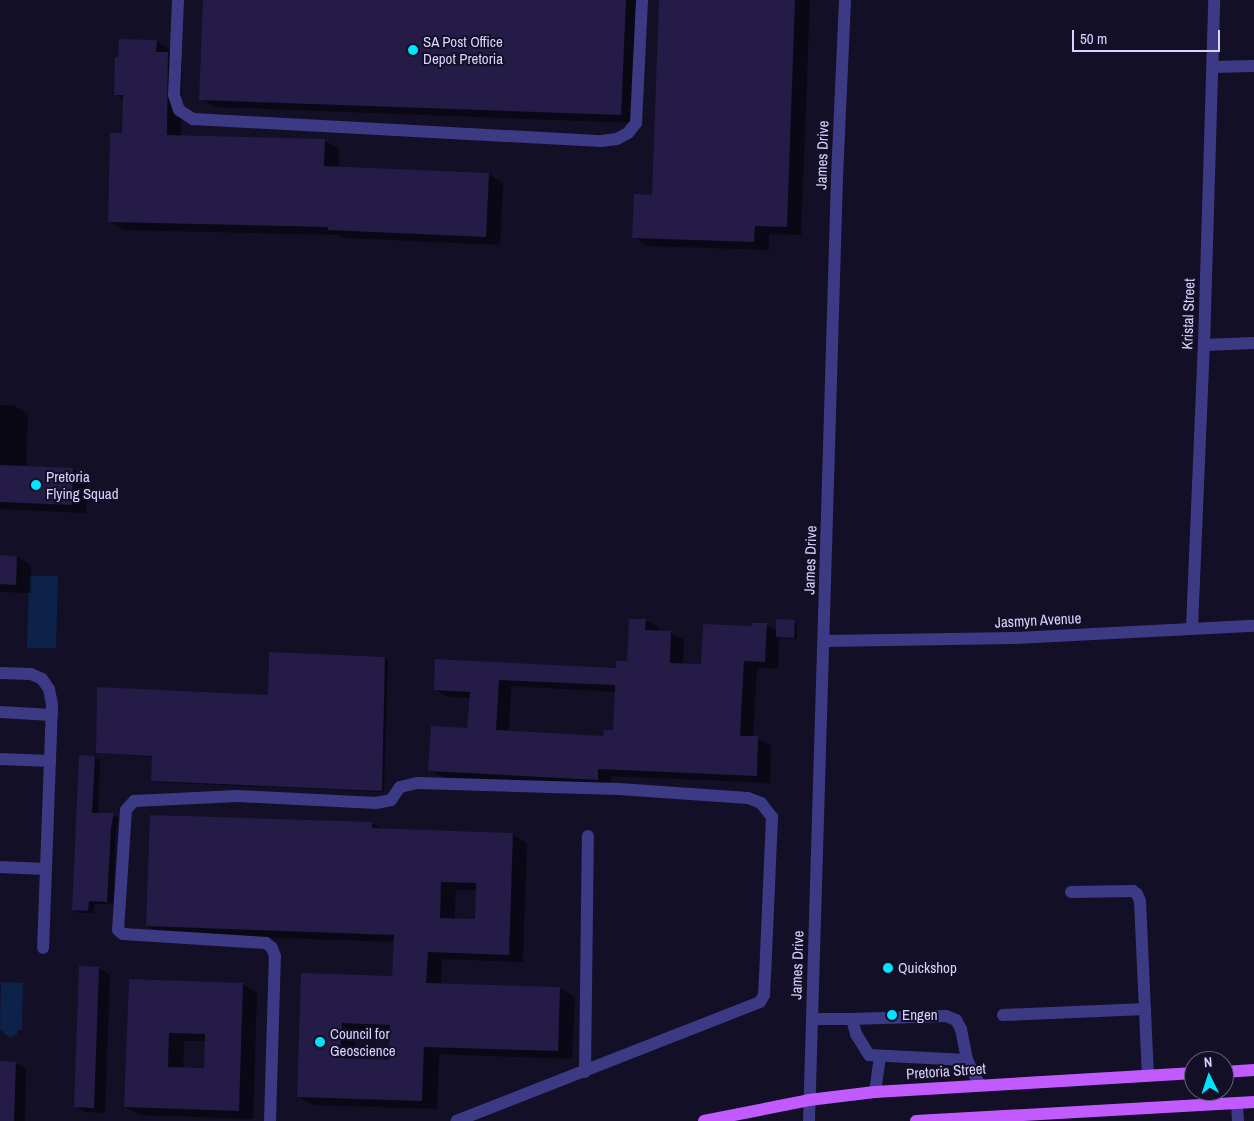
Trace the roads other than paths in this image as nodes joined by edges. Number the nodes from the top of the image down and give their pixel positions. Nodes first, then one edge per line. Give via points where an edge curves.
1 (178, 0) edge
2 (642, 0) edge
3 (845, 0) edge
4 (1214, 0) edge
5 (1254, 66) edge
6 (1212, 67) junction
7 (1254, 343) edge
8 (1204, 345) junction
9 (1254, 626) edge
10 (1192, 628) junction
11 (824, 641) junction
12 (0, 673) edge
13 (0, 712) edge
14 (52, 715) junction
15 (0, 758) edge
16 (50, 761) junction
17 (588, 836) dead end
18 (0, 867) edge
19 (46, 869) junction
20 (1071, 892) dead end
21 (43, 948) dead end
22 (1144, 1009) junction
23 (1002, 1015) dead end
24 (812, 1019) junction
25 (852, 1019) junction
26 (880, 1057) junction
27 (968, 1060) junction
28 (1254, 1070) edge
29 (1234, 1071) edge
30 (585, 1072) junction
31 (1184, 1073) edge
32 (1148, 1075) junction
33 (980, 1085) junction
34 (875, 1092) junction
35 (810, 1100) junction
36 (1254, 1102) edge
37 (1237, 1103) junction
38 (1005, 1118) edge
39 (929, 1120) edge
40 (270, 1121) edge
41 (456, 1121) edge
42 (704, 1121) edge
43 (809, 1121) edge
44 (916, 1121) edge
45 (1238, 1121) edge

1 - 2 street via 174,95 179,110 192,119 602,141 617,138 636,123
3 - 11 street, James Drive
4 - 6 street, Kristal Street
5 - 6 street
6 - 8 street, Kristal Street
7 - 8 street
8 - 10 street, Kristal Street
9 - 10 street, Jasmyn Avenue
10 - 11 street, Jasmyn Avenue via 1014,638
11 - 24 street, James Drive
12 - 14 street via 31,674 42,679 49,690
13 - 14 street
14 - 16 street
15 - 16 street
16 - 19 street
17 - 30 street
18 - 19 street
19 - 21 street
20 - 22 street via 1133,891 1137,894 1140,901
22 - 23 street
22 - 32 street
24 - 25 street
24 - 35 street, James Drive
25 - 26 street via 864,1050 869,1055
25 - 27 street via 946,1016 956,1020
26 - 27 street
26 - 34 street
27 - 33 street
28 - 29 main road
30 - 40 street via 760,1002 766,975 772,817 762,803 748,798 619,789 418,783 400,787 390,800 376,803 237,796 134,801 126,810 118,930 123,934 266,943 272,948 275,956
30 - 41 street
31 - 32 main road, Pretoria Street
32 - 33 main road, Pretoria Street
33 - 34 main road, Pretoria Street
34 - 35 main road, Pretoria Street
35 - 42 main road, Pretoria Street
35 - 43 street, James Drive
36 - 37 main road
37 - 38 main road
37 - 45 street
38 - 39 main road
39 - 44 main road

